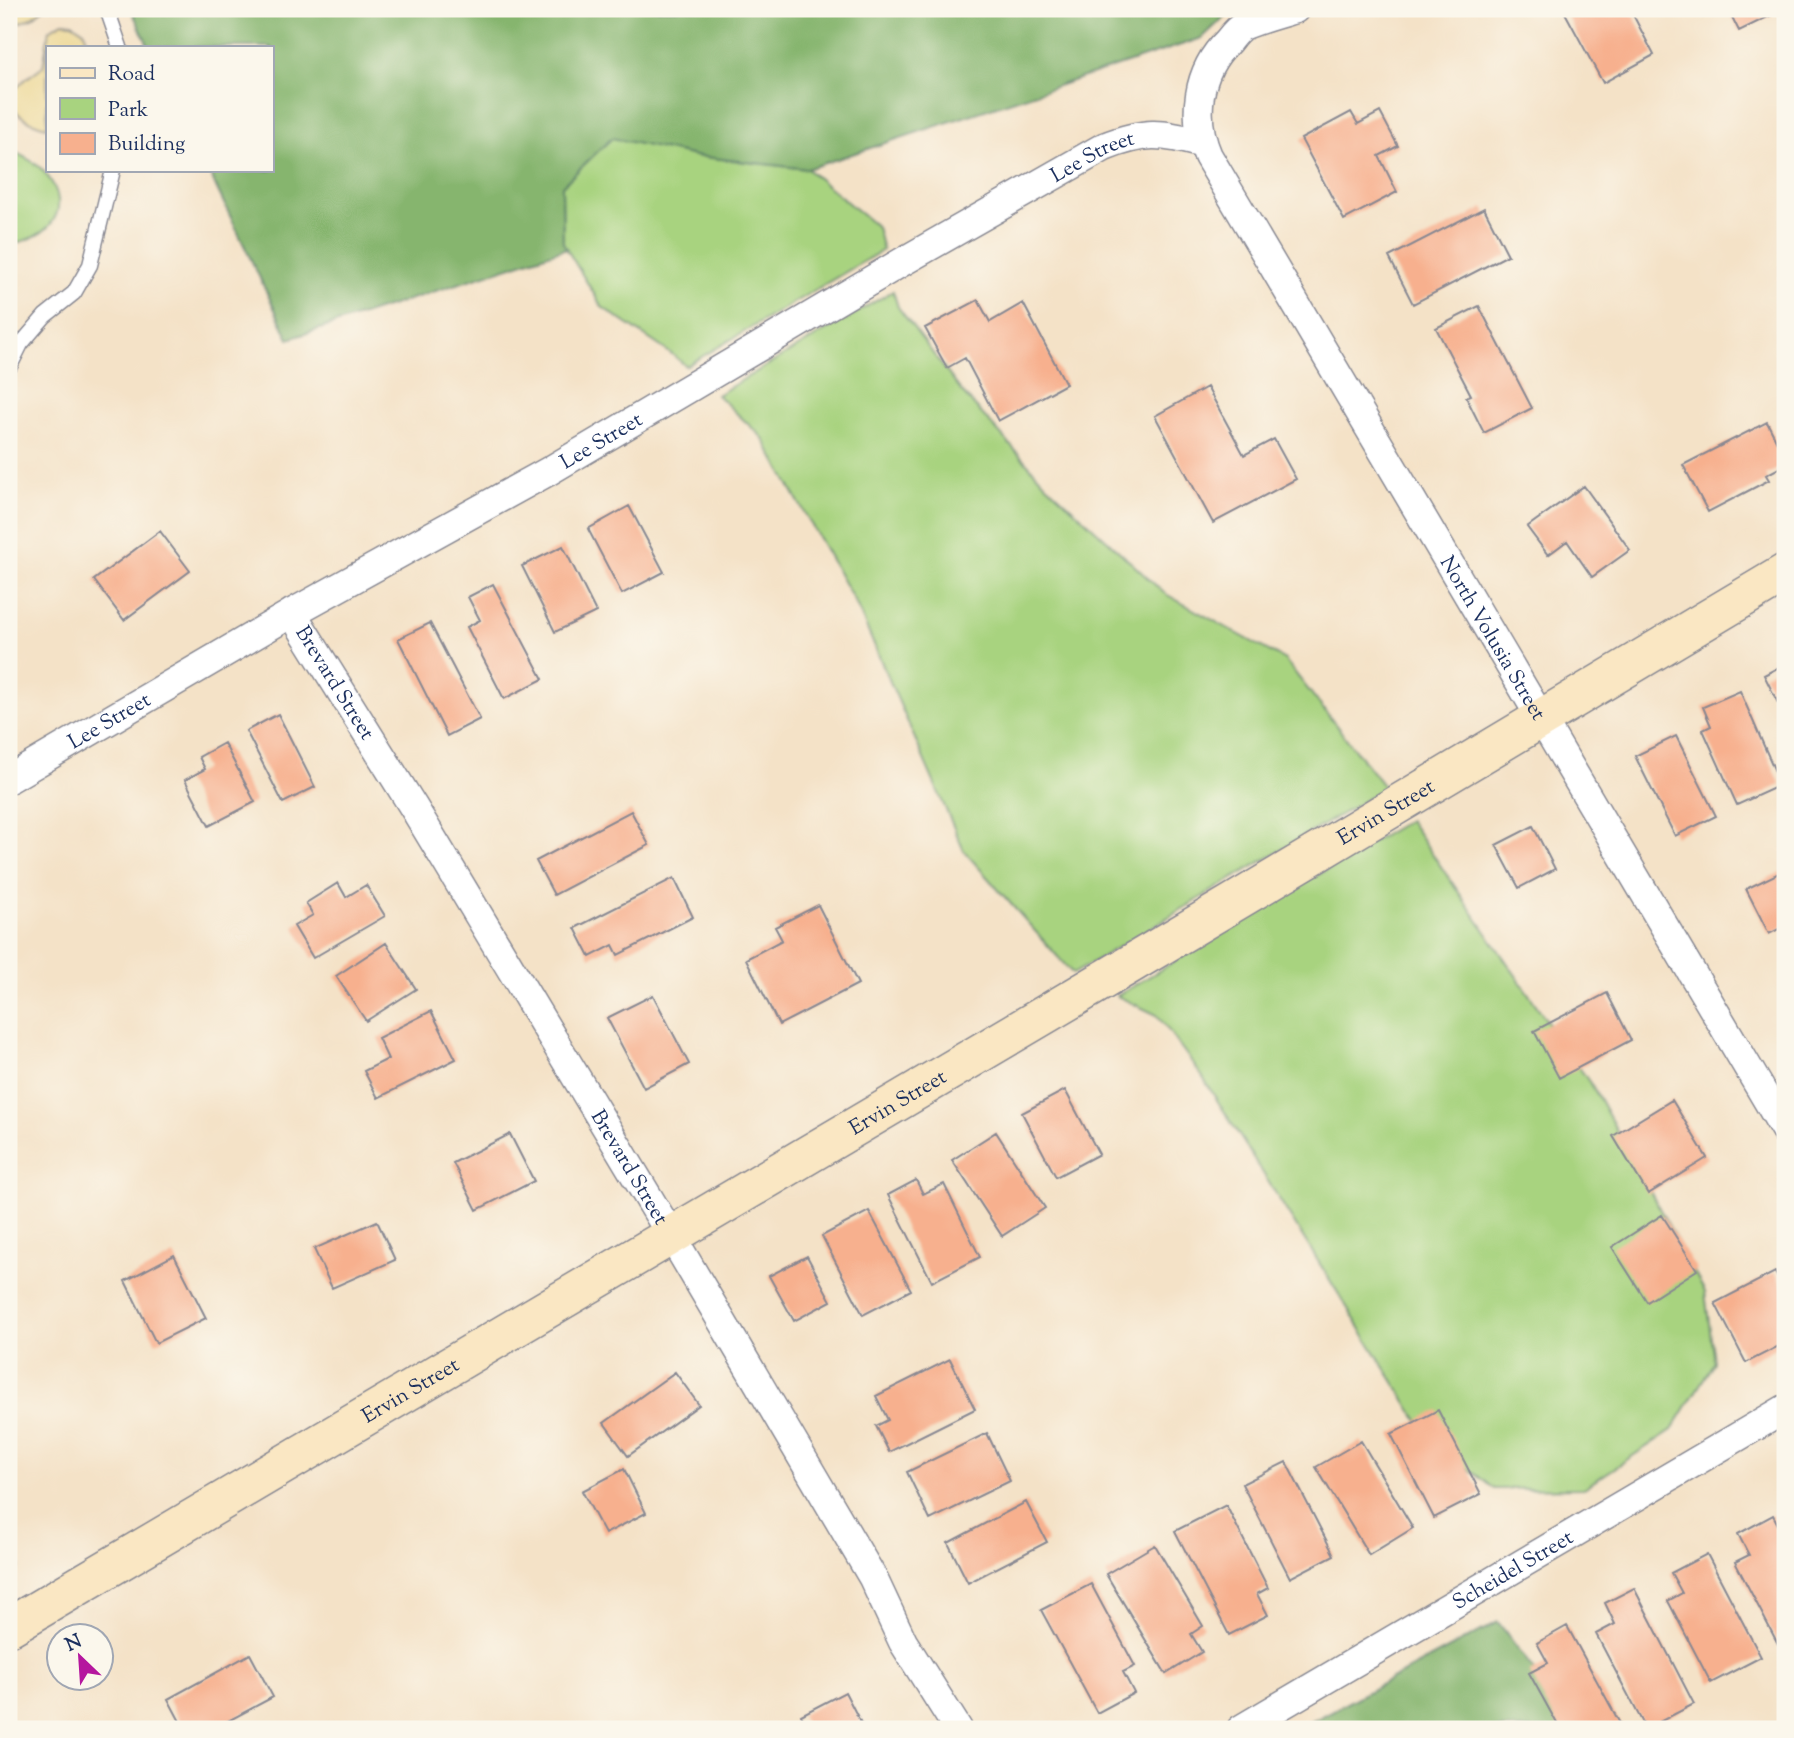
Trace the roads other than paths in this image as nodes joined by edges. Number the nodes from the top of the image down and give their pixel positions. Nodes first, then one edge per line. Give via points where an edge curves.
1 (107, 9) edge
2 (1295, 9) edge
3 (120, 46) edge
4 (1203, 144) junction
5 (113, 172) edge
6 (9, 368) edge
7 (1785, 573) edge
8 (292, 613) junction
9 (1541, 720) junction
10 (9, 779) edge
11 (1785, 1130) edge
12 (671, 1235) junction
13 (1785, 1409) edge
14 (9, 1627) edge
15 (958, 1729) edge
16 (1241, 1729) edge

1 - 3 lane
2 - 4 street via 1241,27 1219,49 1199,93
4 - 8 street, Lee Street via 1170,134 1147,134 1104,147 549,471
4 - 9 street, North Volusia Street
5 - 6 lane via 90,265 74,293 45,316 21,344
7 - 9 street, Ervin Street
8 - 10 street, Lee Street
8 - 12 street, Brevard Street
9 - 11 street, North Volusia Street
9 - 12 street, Ervin Street
12 - 14 street, Ervin Street
12 - 15 street, Brevard Street via 873,1578 903,1642
13 - 16 street, Scheidel Street

